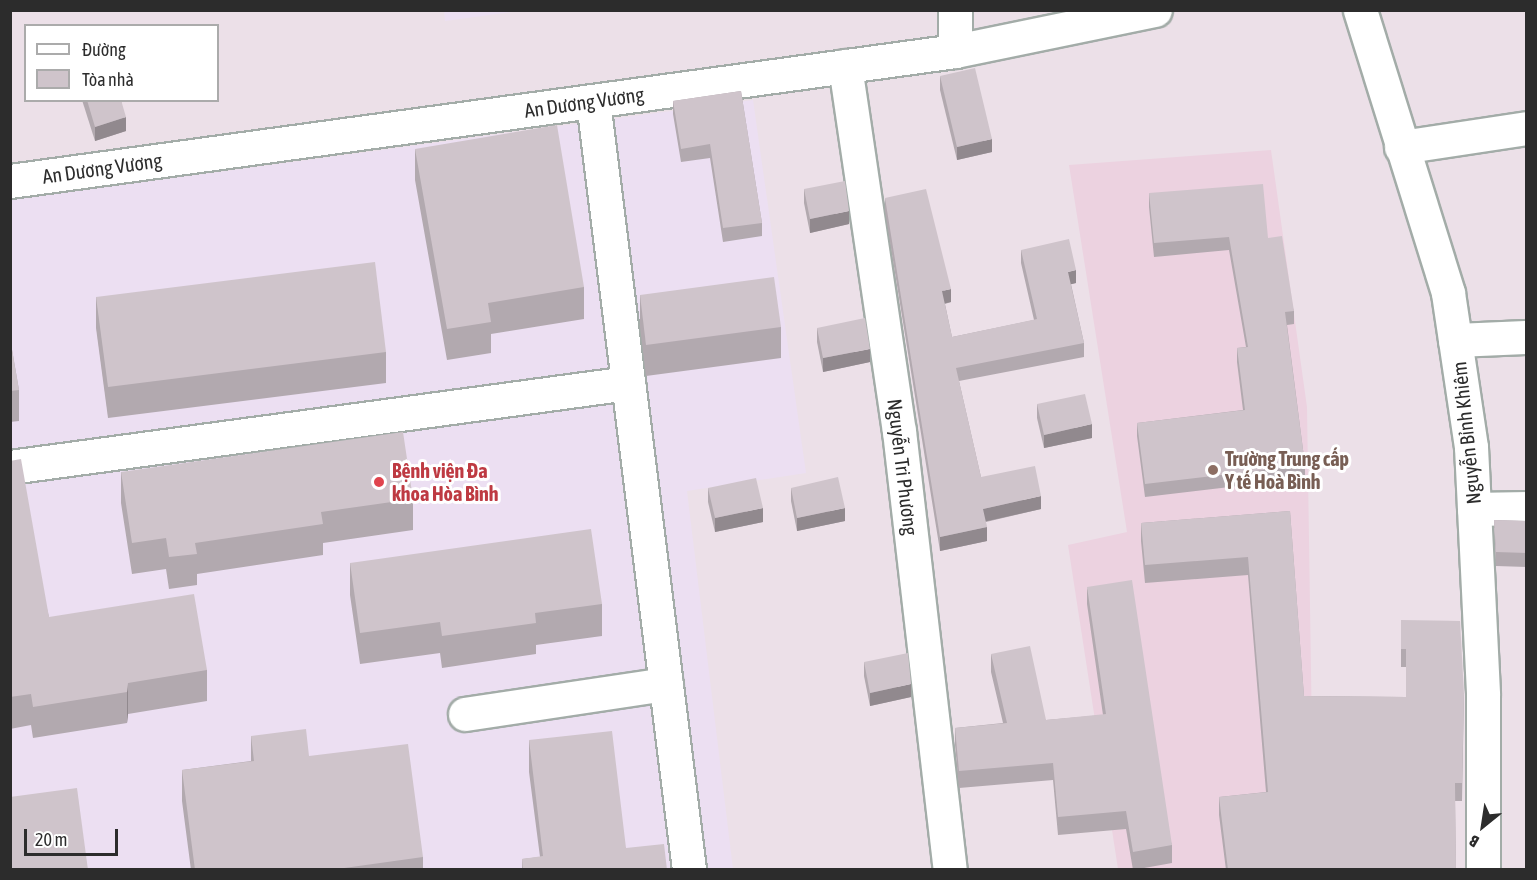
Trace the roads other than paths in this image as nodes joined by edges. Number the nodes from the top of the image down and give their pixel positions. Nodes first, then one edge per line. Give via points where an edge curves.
1 (955, 10) edge
2 (1155, 10) edge
3 (1360, 10) edge
4 (955, 51) junction
5 (845, 66) junction
6 (592, 101) junction
7 (1527, 128) edge
8 (1401, 147) junction
9 (10, 181) edge
10 (1527, 337) edge
11 (1455, 340) junction
12 (628, 383) junction
13 (10, 467) edge
14 (1527, 508) edge
15 (1474, 509) junction
16 (666, 684) junction
17 (465, 714) dead end
18 (689, 870) edge
19 (950, 870) edge
20 (1483, 870) edge

1 - 4 street
2 - 4 street, An Dương Vương
3 - 8 street, Nguyễn Bỉnh Khiêm
4 - 5 street, An Dương Vương
5 - 6 street, An Dương Vương
5 - 19 street, Nguyễn Tri Phương via 899,431
6 - 9 street, An Dương Vương
6 - 12 street
7 - 8 street
8 - 11 street, Nguyễn Bỉnh Khiêm via 1448,293
10 - 11 street
11 - 15 street, Nguyễn Bỉnh Khiêm via 1471,447
12 - 13 street
12 - 16 street
14 - 15 street
15 - 20 street, Nguyễn Bỉnh Khiêm via 1483,695
16 - 17 street
16 - 18 street

